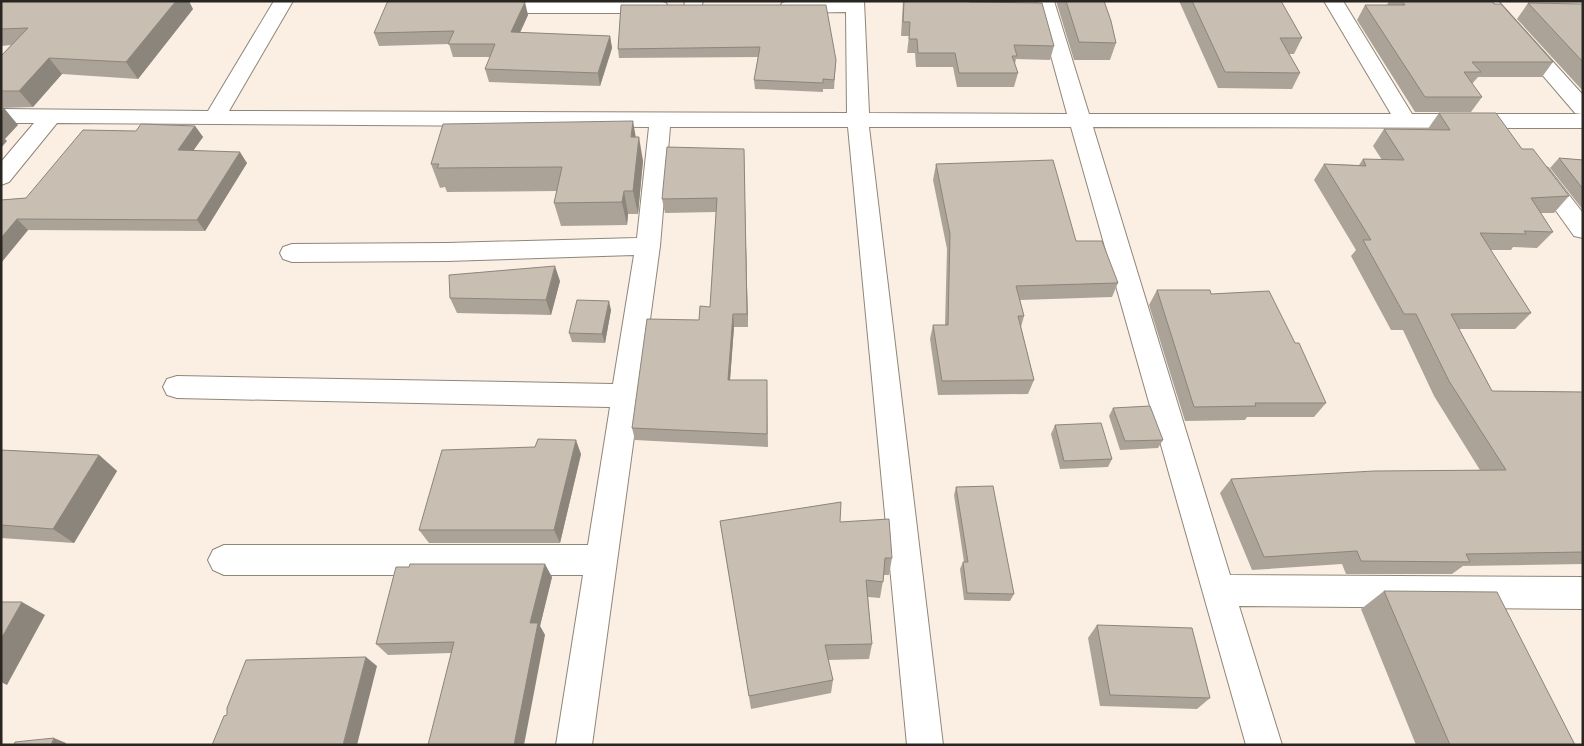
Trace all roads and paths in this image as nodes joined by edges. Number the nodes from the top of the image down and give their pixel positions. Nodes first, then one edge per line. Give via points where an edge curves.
1 (284, 1) edge
2 (1045, 1) edge
3 (1333, 1) edge
4 (1488, 1) edge
5 (694, 4) edge
6 (855, 4) edge
7 (516, 7) edge
8 (712, 7) edge
9 (770, 7) edge
10 (1583, 108) edge
11 (1, 116) edge
12 (50, 117) junction
13 (214, 118) junction
14 (660, 120) junction
15 (858, 121) junction
16 (1082, 121) junction
17 (1406, 121) junction
18 (1500, 121) junction
19 (1583, 121) edge
20 (1, 177) edge
21 (1583, 230) edge
22 (648, 246) junction
23 (292, 253) dead end
24 (177, 387) dead end
25 (626, 396) junction
26 (224, 560) dead end
27 (601, 560) junction
28 (1217, 590) junction
29 (1583, 593) edge
30 (574, 745) edge
31 (925, 745) edge
32 (1264, 745) edge

1 - 13 street
2 - 16 street
3 - 17 street
4 - 10 street
5 - 7 street
5 - 8 street
6 - 9 street
6 - 15 street
11 - 12 street
12 - 13 street
12 - 20 street
13 - 14 street
14 - 15 street
14 - 22 street
15 - 16 street
15 - 31 street
16 - 17 street
16 - 28 street
17 - 18 street
18 - 19 street
18 - 21 street
22 - 23 street
22 - 25 street
24 - 25 street
25 - 27 street
26 - 27 street
27 - 30 street
28 - 29 street
28 - 32 street

